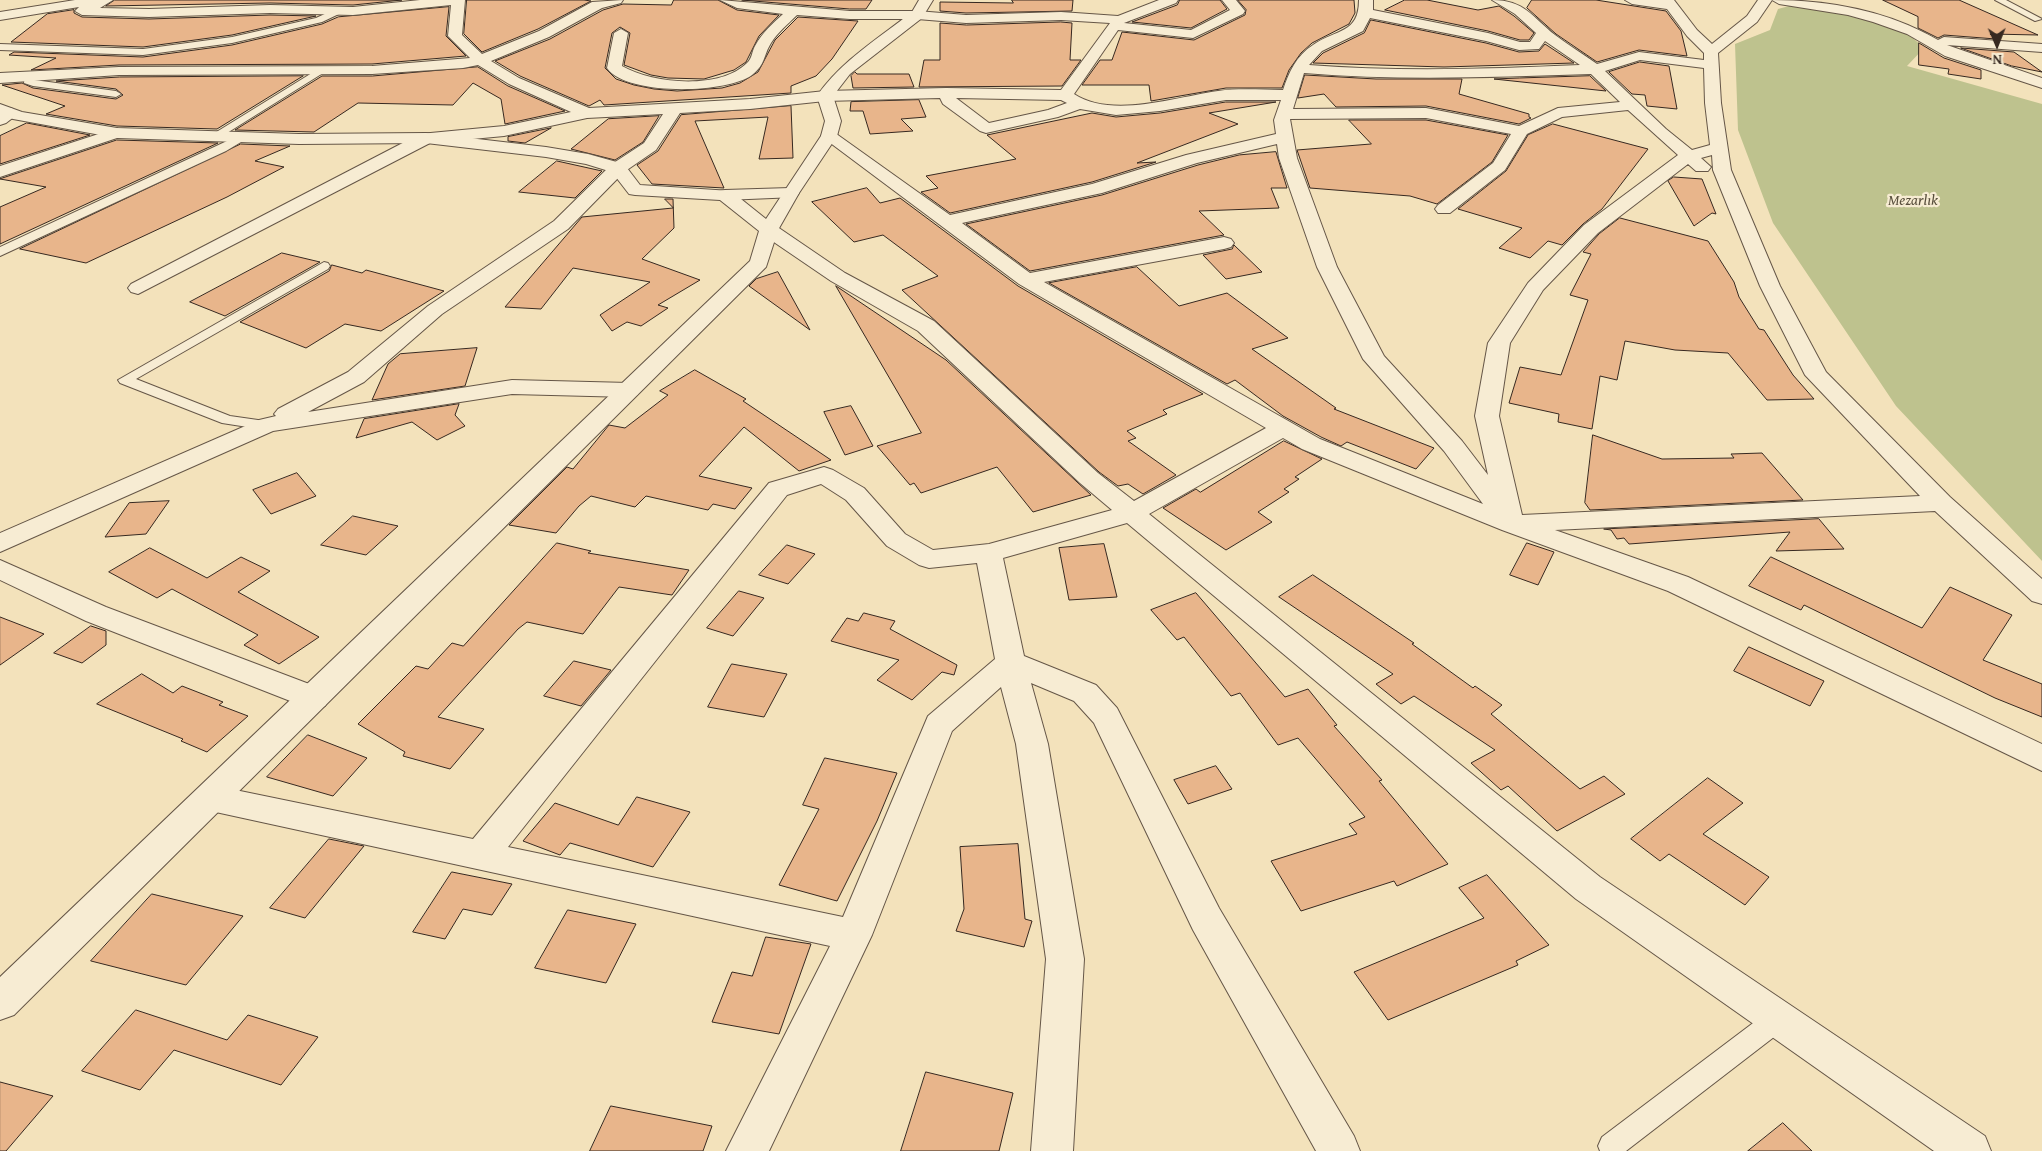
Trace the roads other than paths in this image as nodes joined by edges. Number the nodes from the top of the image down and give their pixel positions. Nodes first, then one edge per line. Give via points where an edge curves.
1 (458, 0) edge
2 (616, 0) edge
3 (727, 0) edge
4 (848, 0) edge
5 (1171, 0) edge
6 (1229, 0) edge
7 (1500, 0) edge
8 (1632, 0) edge
9 (1765, 0) edge
10 (1779, 0) edge
11 (1999, 0) edge
12 (105, 1) edge
13 (1668, 2) edge
14 (1366, 7) edge
15 (921, 8) edge
16 (340, 10) junction
17 (794, 11) junction
18 (853, 15) junction
19 (0, 16) edge
20 (2038, 19) dead end
21 (1117, 23) junction
22 (1544, 32) junction
23 (621, 33) dead end
24 (1927, 40) junction
25 (0, 47) edge
26 (2042, 48) edge
27 (1711, 58) junction
28 (480, 60) junction
29 (1298, 68) junction
30 (1595, 69) junction
31 (320, 71) junction
32 (28, 76) junction
33 (0, 78) edge
34 (2042, 83) edge
35 (946, 93) junction
36 (116, 94) dead end
37 (1290, 94) junction
38 (825, 96) junction
39 (1071, 100) junction
40 (1632, 105) junction
41 (674, 109) junction
42 (587, 113) junction
43 (4, 114) edge
44 (1284, 114) junction
45 (1521, 131) junction
46 (118, 134) junction
47 (215, 136) junction
48 (829, 136) junction
49 (1284, 136) junction
50 (242, 137) junction
51 (426, 138) junction
52 (1719, 148) junction
53 (1688, 156) junction
54 (618, 168) junction
55 (0, 172) edge
56 (1730, 191) junction
57 (790, 193) junction
58 (725, 195) junction
59 (1444, 209) dead end
60 (946, 221) junction
61 (769, 230) junction
62 (1224, 242) dead end
63 (0, 252) edge
64 (324, 266) dead end
65 (1026, 280) junction
66 (138, 288) dead end
67 (630, 390) junction
68 (268, 425) junction
69 (1284, 428) junction
70 (1941, 503) junction
71 (1132, 513) junction
72 (1511, 524) junction
73 (0, 543) edge
74 (989, 554) junction
75 (0, 569) edge
76 (2042, 594) edge
77 (1010, 662) junction
78 (314, 698) junction
79 (2042, 758) edge
80 (210, 798) junction
81 (480, 856) junction
82 (854, 936) junction
83 (0, 1002) edge
84 (1778, 1019) junction
85 (1611, 1146) dead end
86 (747, 1151) edge
87 (1052, 1151) edge
88 (1339, 1151) edge
89 (1970, 1151) edge

1 - 16 street
1 - 28 street via 455,36
2 - 28 street via 597,5 544,34
3 - 17 street
4 - 18 street
5 - 21 street
6 - 21 street via 1238,11 1193,34
7 - 22 street via 1520,11
8 - 13 street
9 - 27 street via 1752,19
10 - 24 street via 1856,13 1912,31
11 - 20 lane
12 - 16 street via 82,11
12 - 19 street
13 - 27 street
14 - 22 street via 1523,46 1534,46
14 - 29 street via 1358,28 1317,48
15 - 18 street
15 - 21 street via 966,19 1061,16
15 - 38 street via 845,71
16 - 25 lane via 319,20 232,40 143,52
17 - 18 street
17 - 23 street via 770,33 757,62 745,73 713,83 654,83 624,74 614,68
21 - 39 street
22 - 30 street
24 - 26 street
24 - 34 street via 1950,53
27 - 30 street via 1640,56
27 - 52 street
28 - 31 street via 463,64
28 - 42 street via 514,81
29 - 30 street via 1370,74 1446,75
29 - 37 street
30 - 40 street
31 - 32 street via 119,71
31 - 47 lane
32 - 33 street
32 - 36 lane via 27,81 33,83
35 - 38 street
35 - 39 street
35 - 39 street via 949,100 986,128 1052,114
37 - 39 street via 1218,96 1167,107 1131,109
37 - 44 street
38 - 41 street
38 - 48 street via 833,121
40 - 45 street via 1558,113
40 - 53 street
41 - 42 street
41 - 54 street via 650,146
42 - 51 street via 504,131
43 - 46 street
44 - 45 street via 1426,113
44 - 49 street
45 - 59 street via 1499,166
46 - 47 street
46 - 55 street
47 - 50 street
48 - 57 street
48 - 60 street
49 - 60 street via 1192,158 1096,189
49 - 72 street via 1288,158 1327,267 1374,359 1453,446
50 - 51 street
50 - 63 lane
51 - 54 street via 546,152
51 - 66 street
52 - 53 street
52 - 56 street via 1722,170
53 - 56 street
53 - 72 street via 1591,230 1535,288 1499,343 1487,416
54 - 58 street via 634,190
54 - 68 street via 561,226 436,310 356,377
56 - 70 street via 1770,286 1816,376
57 - 58 street
57 - 61 street
58 - 61 street
60 - 65 street
61 - 67 street via 759,263
61 - 71 street via 838,278 926,326 1088,478
62 - 65 street
64 - 68 lane via 125,380 227,420
65 - 69 street
67 - 68 street via 512,387
67 - 78 street
68 - 73 street
69 - 71 street
69 - 72 street via 1311,444
70 - 72 street
70 - 76 street
71 - 74 street
71 - 84 street via 1588,888
72 - 79 street via 1678,584
74 - 77 street
74 - 81 street via 929,559 896,540 855,494 824,475 778,489
75 - 78 street via 96,614
77 - 82 street via 939,724
77 - 87 street via 1032,744 1065,959
77 - 88 street via 1085,693 1106,716 1206,919
78 - 80 street
80 - 81 street
80 - 83 street
81 - 82 street
82 - 86 street
84 - 85 lane
84 - 89 street

